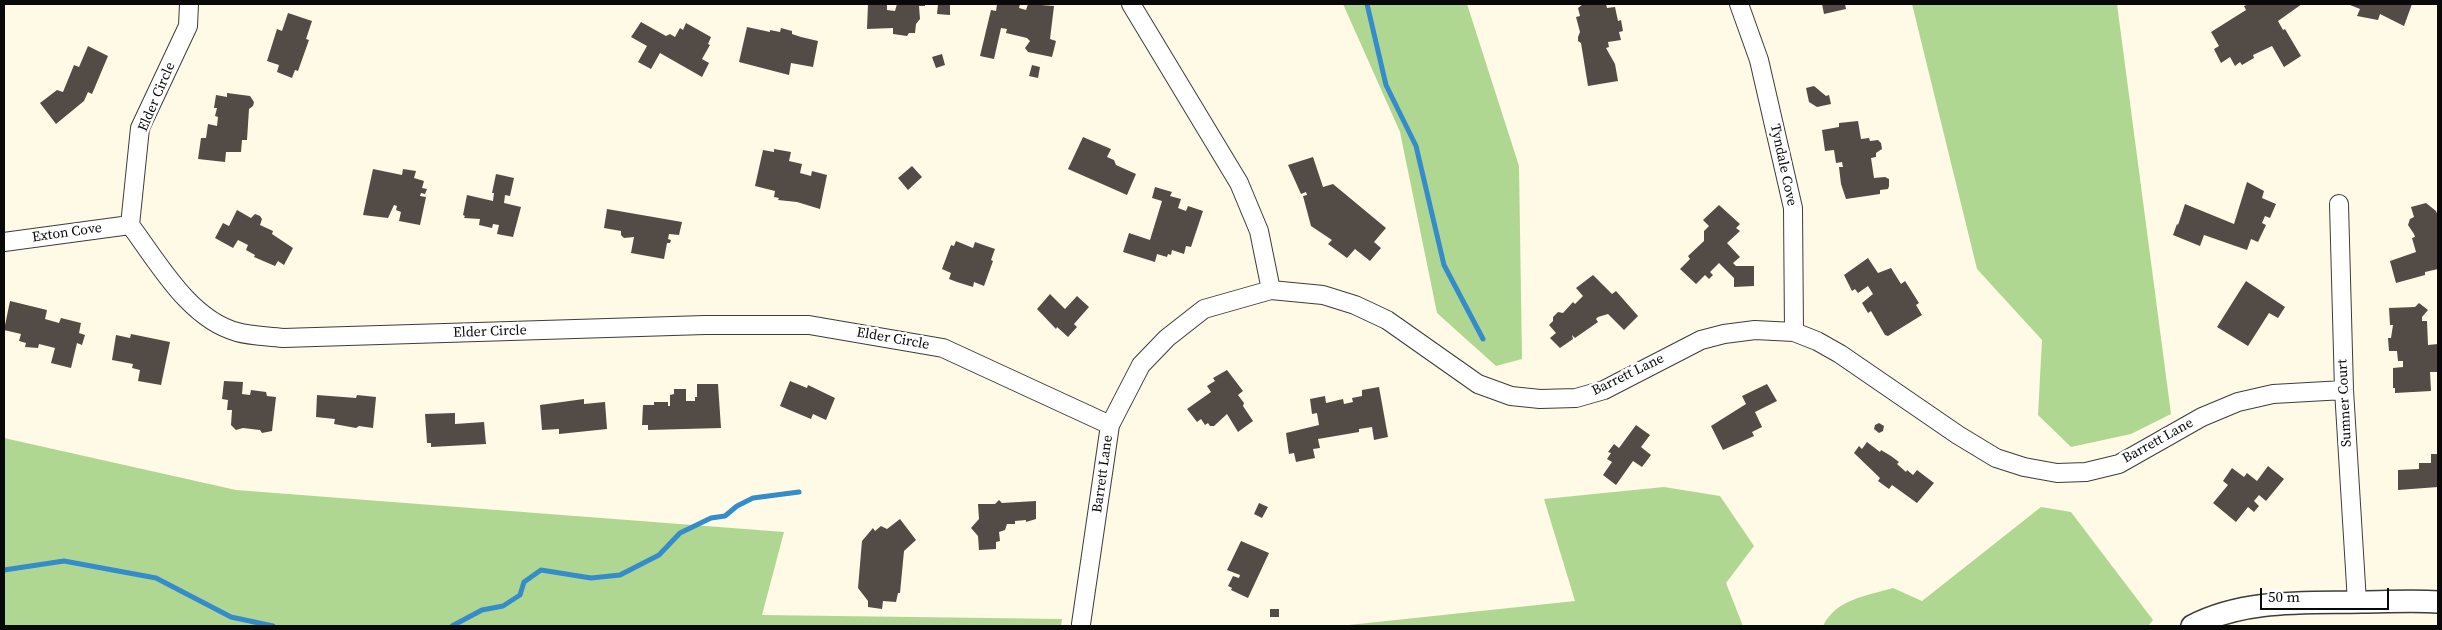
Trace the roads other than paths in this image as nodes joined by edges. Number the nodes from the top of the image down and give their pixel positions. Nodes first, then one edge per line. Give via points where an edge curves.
1 (189, 4) edge
2 (1131, 4) edge
3 (1739, 4) edge
4 (2339, 204) dead end
5 (130, 225) junction
6 (4, 242) edge
7 (1271, 290) junction
8 (1794, 332) junction
9 (2344, 390) junction
10 (1110, 426) junction
11 (2357, 602) junction
12 (2438, 602) edge
13 (1081, 624) dead end
14 (2192, 626) edge

1 - 5 street, Elder Circle via 188,26 140,128
2 - 7 street via 1239,183 1259,231
3 - 8 street, Tyndale Cove via 1759,60 1793,208
4 - 9 street, Sumner Court
5 - 6 street, Exton Cove
5 - 10 street, Elder Circle via 190,304 207,318 236,332 283,338 705,325 809,325 943,348
7 - 8 street, Barrett Lane via 1323,295 1355,305 1387,320 1478,384 1511,396 1540,400 1576,398 1604,390 1701,340 1755,330
7 - 10 street, Barrett Lane via 1204,309 1167,338 1141,365
8 - 9 street, Barrett Lane via 1840,354 1996,458 2057,473 2086,472 2119,464 2202,417 2238,402 2273,394
9 - 11 street, Sumner Court
10 - 13 street, Barrett Lane
11 - 12 street
11 - 14 street via 2250,606 2221,613

